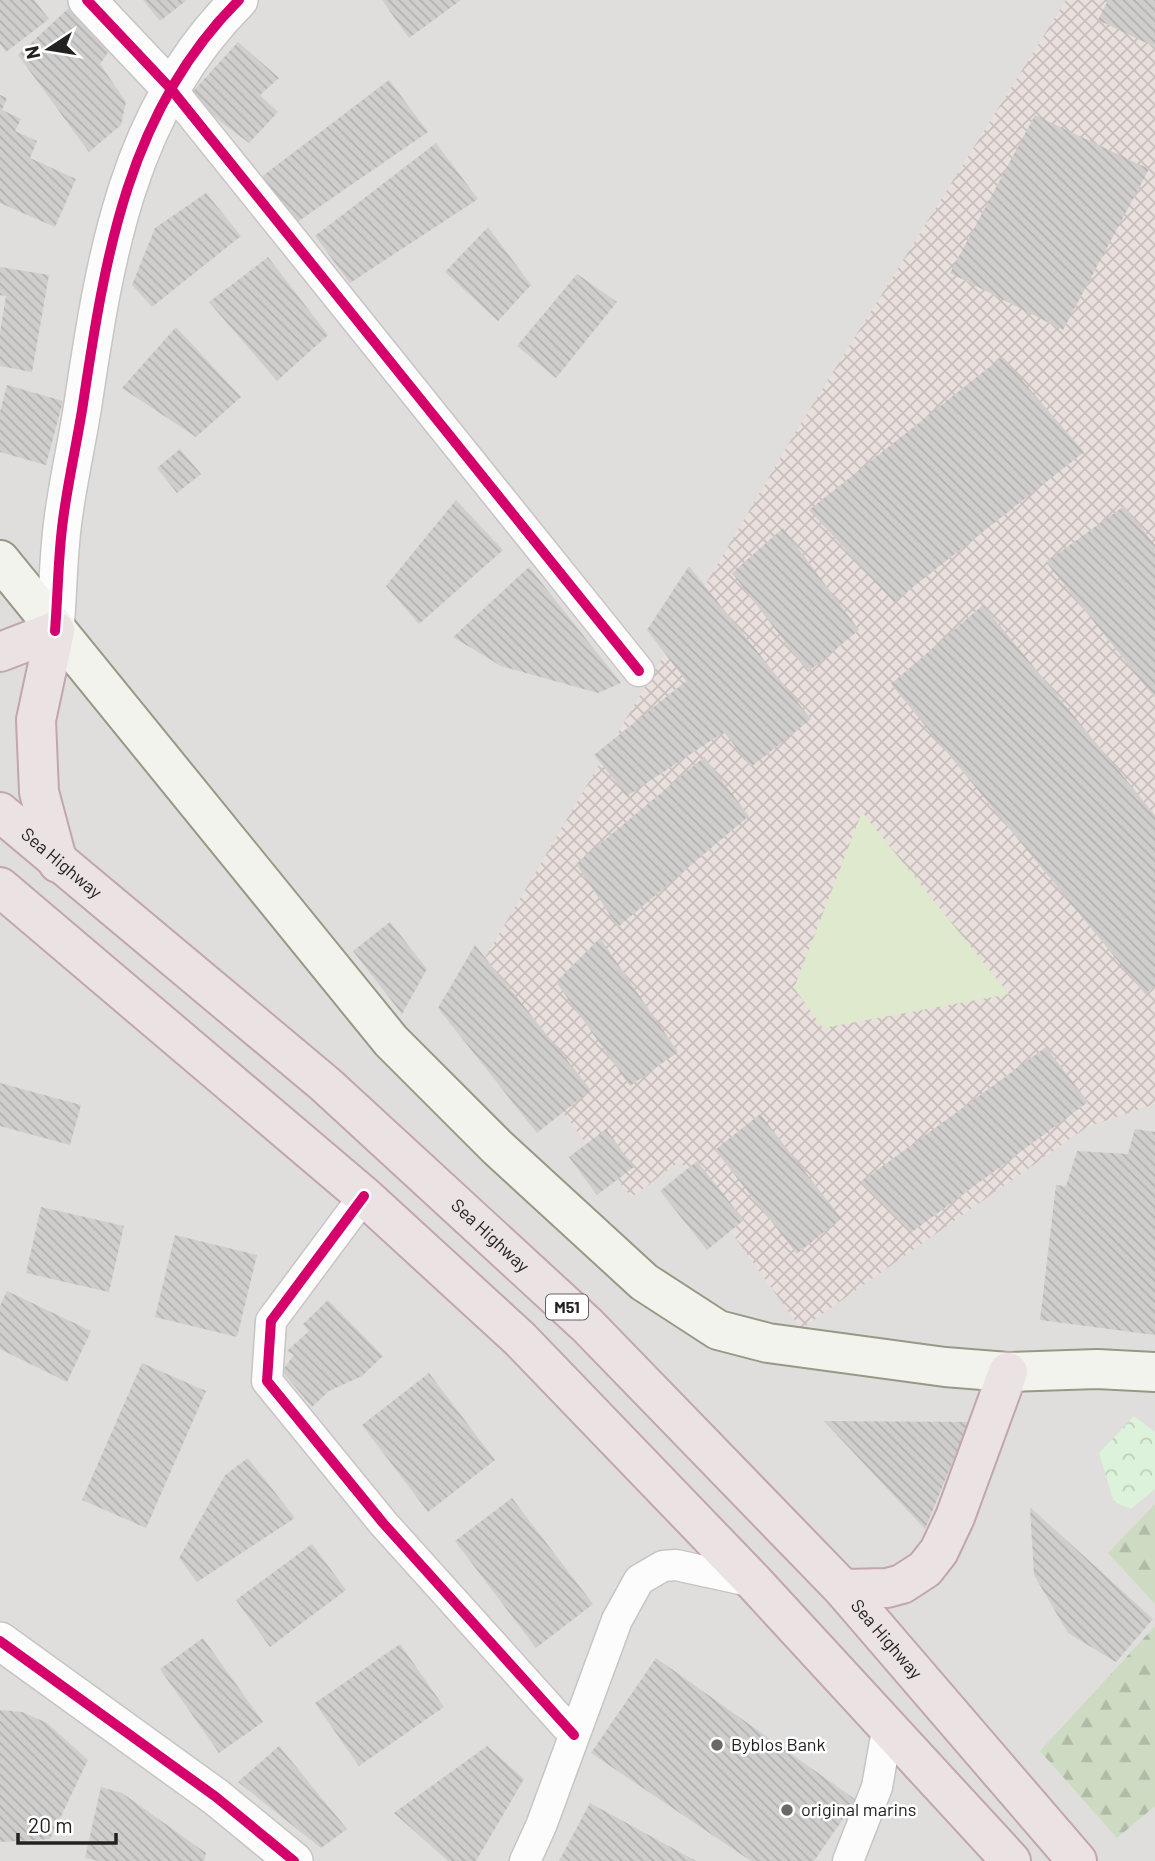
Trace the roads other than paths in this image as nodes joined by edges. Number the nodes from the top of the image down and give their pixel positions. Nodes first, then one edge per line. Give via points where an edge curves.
1 (88, 0) edge
2 (239, 0) edge
3 (171, 89) junction
4 (0, 560) edge
5 (55, 631) junction
6 (0, 652) edge
7 (639, 671) dead end
8 (0, 812) edge
9 (58, 863) junction
10 (0, 887) edge
11 (364, 1196) junction
12 (1008, 1372) junction
13 (1155, 1372) edge
14 (754, 1581) junction
15 (843, 1589) junction
16 (5, 1652) edge
17 (888, 1725) junction
18 (574, 1735) junction
19 (294, 1861) edge
20 (525, 1861) edge
21 (848, 1861) edge
22 (1011, 1861) edge
23 (1077, 1861) edge

1 - 3 street
2 - 3 street
3 - 5 street via 131,172 111,242 63,520
3 - 7 street
4 - 5 main road
5 - 6 highway
5 - 9 highway via 36,720 39,792
5 - 12 main road via 391,1041 498,1148 644,1282 718,1330 747,1338
8 - 9 highway, Sea Highway / M51
9 - 15 highway, Sea Highway / M51 via 326,1084 587,1325
10 - 11 highway
11 - 14 highway via 520,1339
11 - 18 street via 271,1321 267,1381 383,1522
12 - 13 main road
12 - 15 highway via 939,1551 925,1569 902,1584
14 - 17 highway
14 - 18 street via 676,1565 656,1569 639,1580 617,1620
15 - 23 highway, Sea Highway / M51
16 - 19 street via 216,1797
17 - 21 street via 877,1787
17 - 22 highway
18 - 20 street

